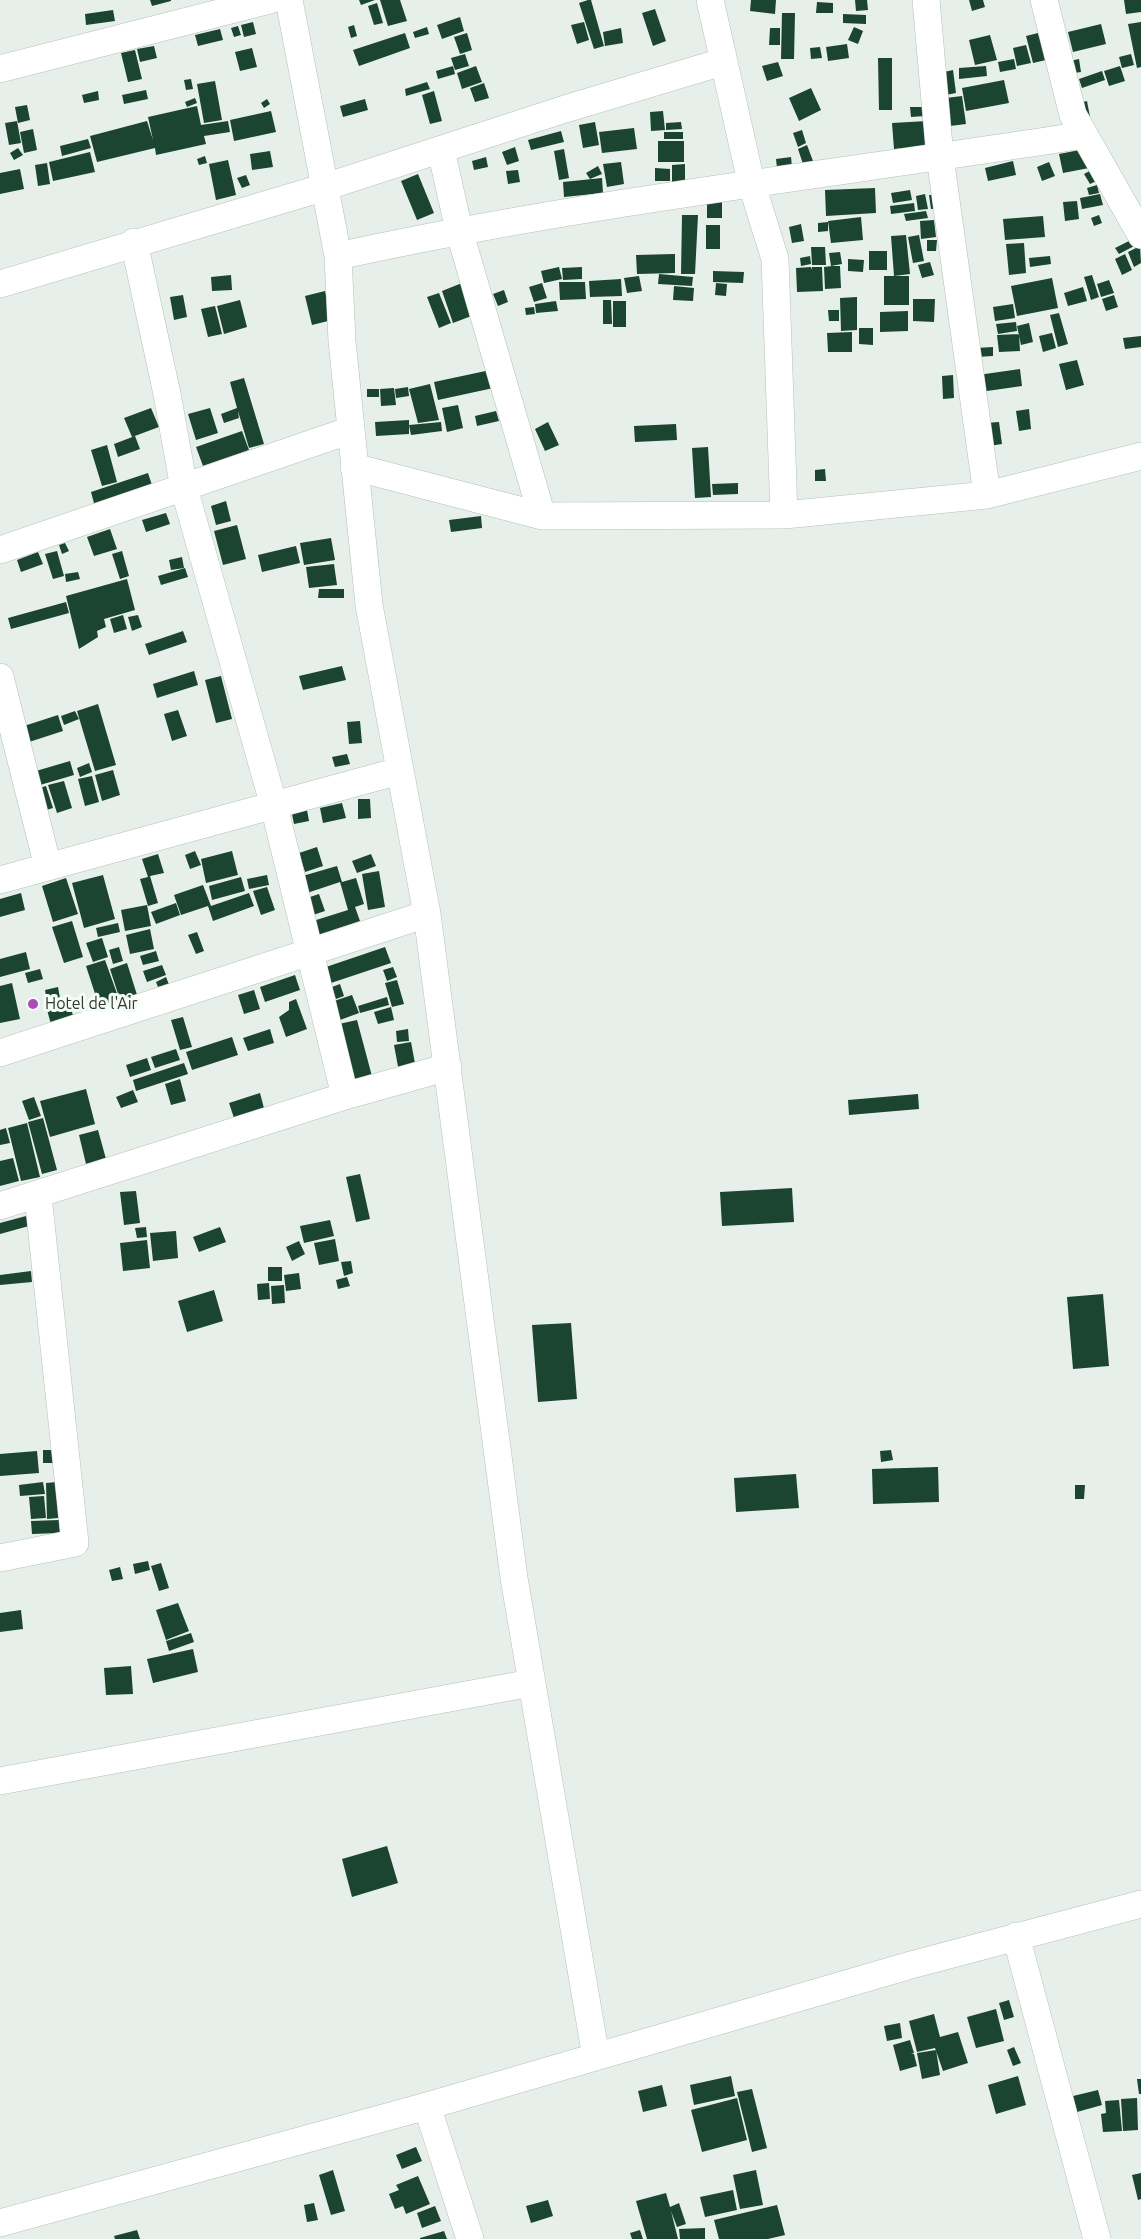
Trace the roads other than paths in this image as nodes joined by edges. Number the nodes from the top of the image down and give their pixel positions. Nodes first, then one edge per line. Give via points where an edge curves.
1 (270, 0) edge
2 (289, 0) edge
3 (710, 0) edge
4 (926, 0) edge
5 (1044, 0) edge
6 (722, 62) junction
7 (0, 69) edge
8 (1084, 135) junction
9 (441, 150) junction
10 (940, 158) junction
11 (751, 182) junction
12 (325, 187) junction
13 (459, 230) junction
14 (1141, 235) edge
15 (134, 242) junction
16 (338, 256) junction
17 (0, 284) edge
18 (351, 430) junction
19 (1141, 456) edge
20 (354, 467) junction
21 (184, 488) junction
22 (987, 495) junction
23 (784, 515) junction
24 (542, 516) junction
25 (0, 550) edge
26 (0, 677) edge
27 (399, 771) junction
28 (274, 806) junction
29 (48, 867) junction
30 (0, 880) edge
31 (427, 914) junction
32 (310, 953) junction
33 (0, 1053) edge
34 (448, 1067) junction
35 (345, 1096) junction
36 (38, 1196) junction
37 (0, 1206) edge
38 (0, 1558) edge
39 (531, 1683) junction
40 (0, 1781) edge
41 (1141, 1904) edge
42 (1016, 1936) junction
43 (596, 2057) junction
44 (428, 2106) junction
45 (0, 2223) edge
46 (470, 2239) edge
47 (1097, 2239) edge

1 - 7 street
2 - 12 street
3 - 6 street
4 - 10 street
5 - 8 street via 1073,115
6 - 9 street
6 - 11 street
8 - 10 street
8 - 14 street
9 - 12 street
9 - 13 street
10 - 11 street
10 - 22 street
11 - 13 street
11 - 23 street via 775,259
12 - 15 street
12 - 16 street
13 - 16 street
13 - 24 street
15 - 17 street
15 - 21 street
16 - 18 street
18 - 20 street
18 - 21 street
19 - 22 street
20 - 24 street
20 - 27 street via 369,605
21 - 25 street
21 - 28 street
22 - 23 street
23 - 24 street
26 - 29 street
27 - 28 street
27 - 31 street
28 - 29 street
28 - 32 street
29 - 30 street
31 - 32 street
31 - 34 street
32 - 33 street
32 - 35 street
34 - 35 street
34 - 39 street
35 - 36 street
36 - 37 street
36 - 38 street via 75,1543
39 - 40 street
39 - 43 street
41 - 42 street
42 - 43 street
42 - 47 street
43 - 44 street
44 - 45 street
44 - 46 street

